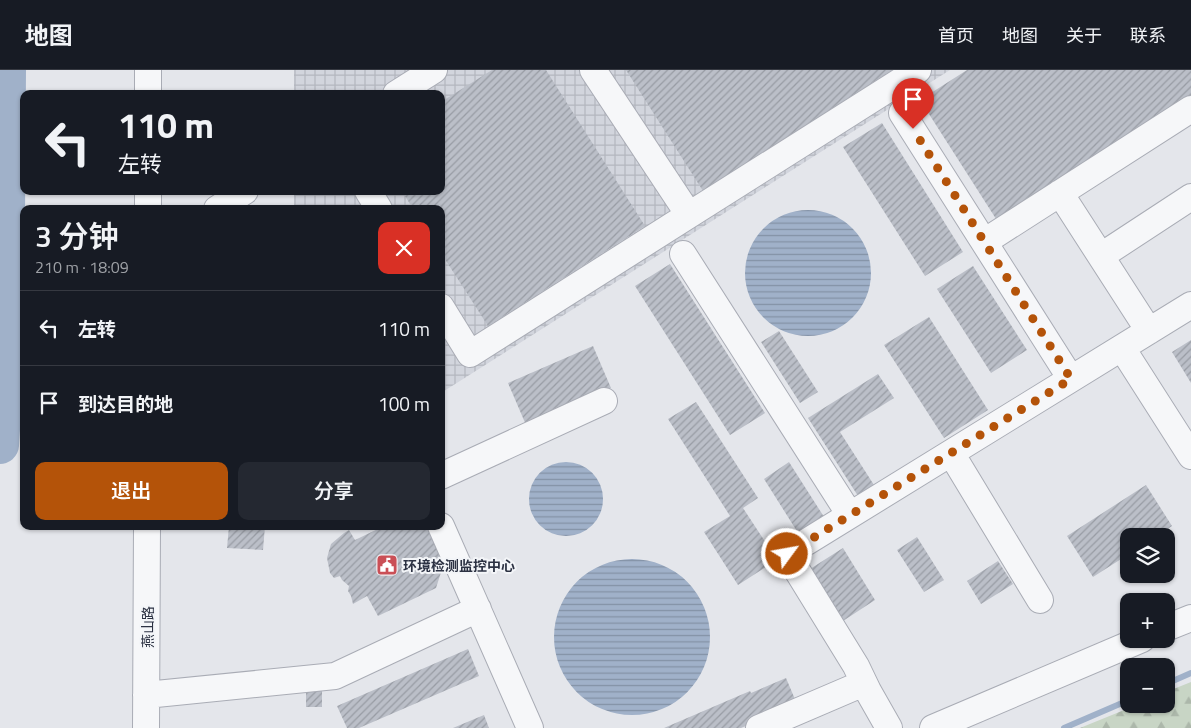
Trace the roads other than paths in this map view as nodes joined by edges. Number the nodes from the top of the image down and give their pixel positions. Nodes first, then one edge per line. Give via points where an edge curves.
1 (148, 70) edge
2 (434, 70) edge
3 (593, 70) edge
4 (918, 70) edge
5 (148, 90) edge
6 (402, 90) edge
7 (1191, 109) edge
8 (902, 113) dead end
9 (1060, 193) junction
10 (239, 195) edge
11 (1191, 197) edge
12 (223, 205) edge
13 (689, 215) junction
14 (984, 242) junction
15 (683, 254) dead end
16 (1101, 256) junction
17 (1191, 305) edge
18 (445, 314) edge
19 (1149, 331) junction
20 (1122, 348) junction
21 (1071, 379) junction
22 (604, 401) dead end
23 (951, 453) junction
24 (1191, 456) edge
25 (445, 474) edge
26 (850, 516) junction
27 (147, 530) edge
28 (443, 530) edge
29 (1040, 600) dead end
30 (478, 609) junction
31 (1191, 618) edge
32 (1175, 624) edge
33 (1121, 648) edge
34 (864, 683) junction
35 (146, 695) junction
36 (146, 728) edge
37 (530, 728) edge
38 (759, 728) edge
39 (889, 728) edge
40 (933, 728) edge

1 - 5 street
2 - 6 street
3 - 13 street
4 - 13 street
7 - 9 street
8 - 14 street
9 - 14 street
9 - 16 street
10 - 12 street
11 - 16 street
13 - 18 street via 470,354
14 - 21 street
15 - 26 street
16 - 19 street
17 - 19 street
19 - 20 street
20 - 21 street
20 - 24 street
21 - 23 street
22 - 25 street
23 - 26 street
23 - 29 street
26 - 34 street via 787,554
27 - 35 street, 燕山路
28 - 30 street
30 - 35 street via 335,676
30 - 37 street
31 - 32 street
33 - 40 street
34 - 38 street
34 - 39 street
35 - 36 street, 燕山路

